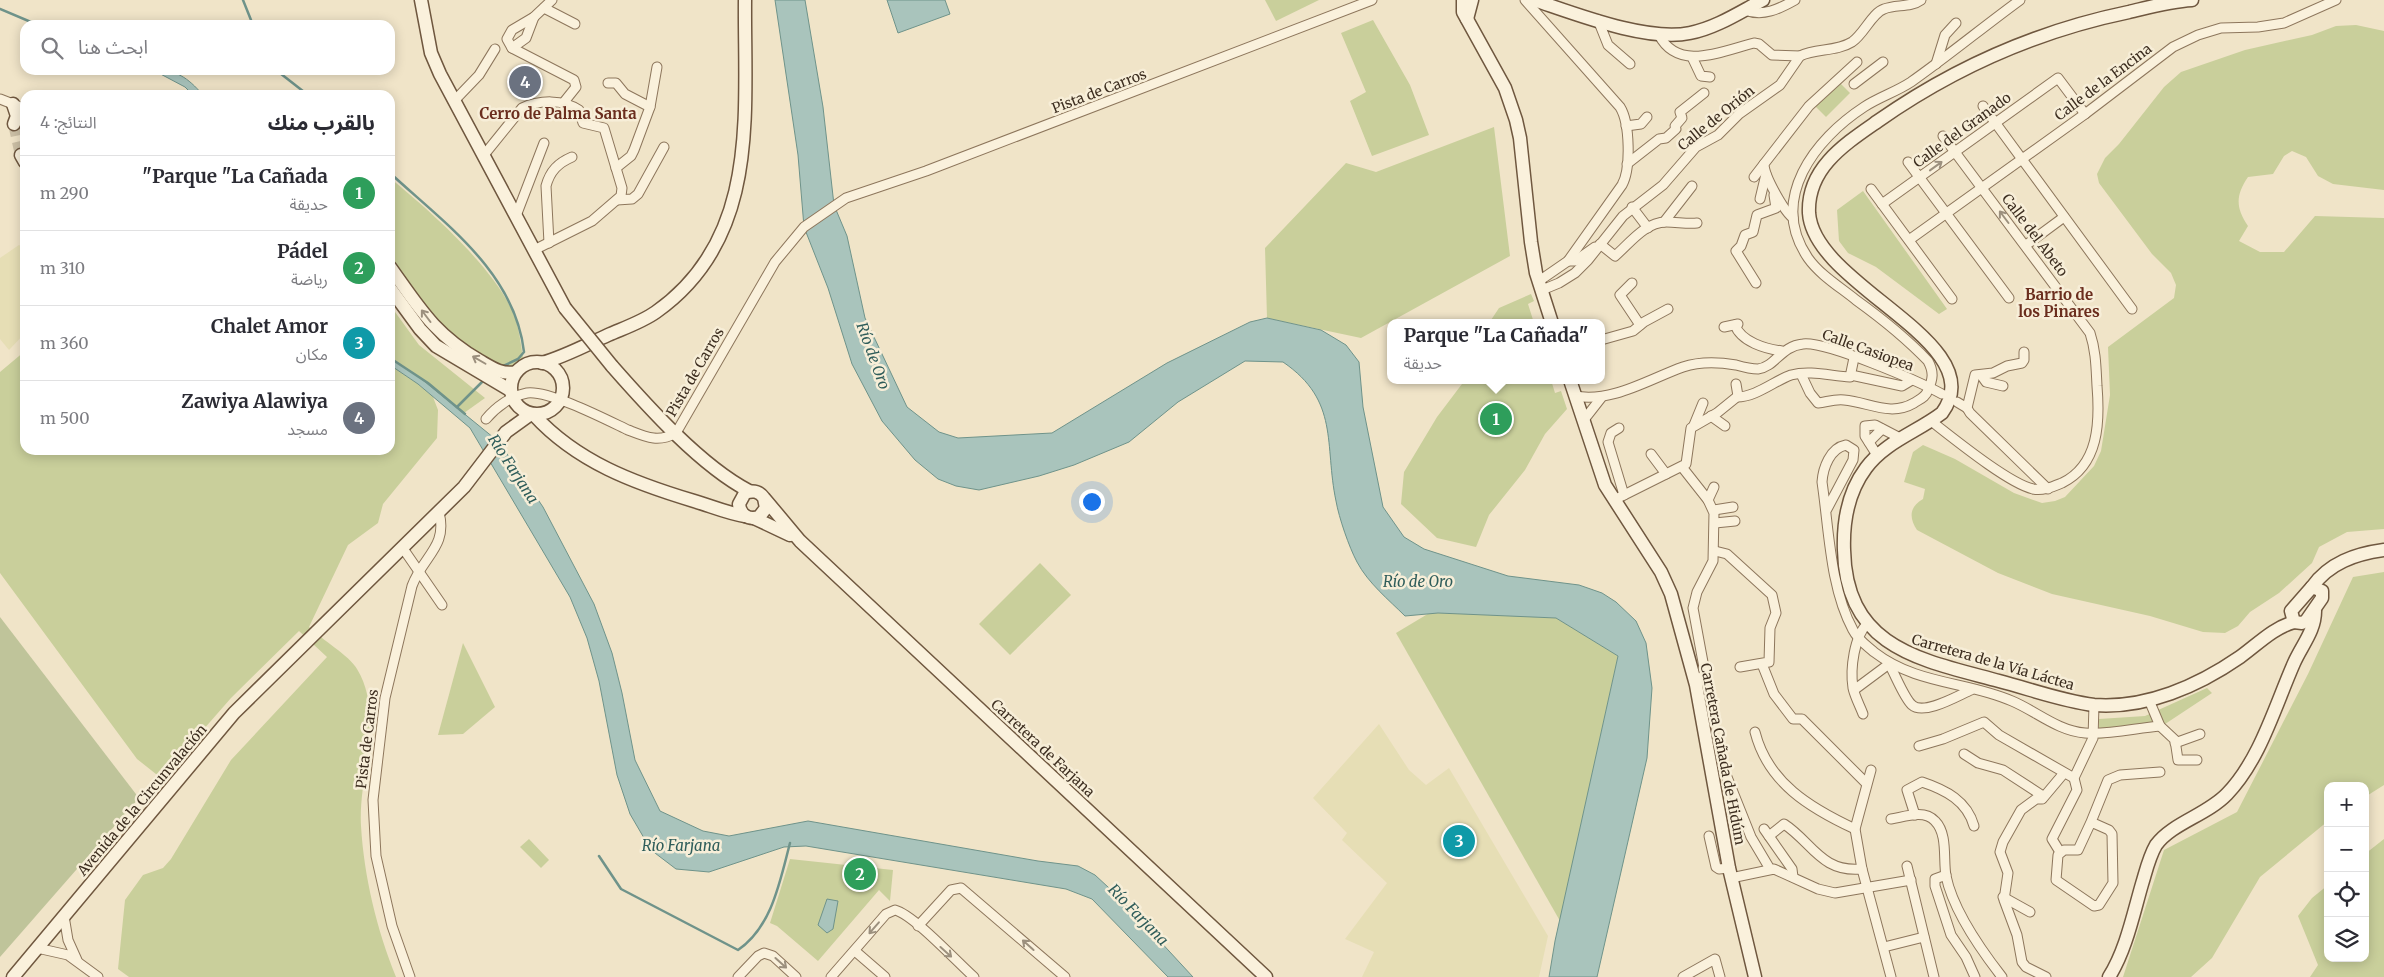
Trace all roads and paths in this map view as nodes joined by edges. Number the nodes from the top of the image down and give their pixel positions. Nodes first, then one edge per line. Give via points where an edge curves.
1 (421, 0) edge
2 (552, 0) edge
3 (745, 0) edge
4 (1372, 0) edge
5 (1462, 0) edge
6 (1472, 0) edge
7 (1525, 0) edge
8 (1534, 0) edge
9 (1763, 0) edge
10 (1796, 0) edge
11 (1921, 0) edge
12 (2020, 0) edge
13 (2192, 0) edge
14 (2336, 0) edge
15 (544, 8) junction
16 (1744, 10) junction
17 (534, 17) junction
18 (1467, 19) junction
19 (1598, 20) junction
20 (1956, 23) dead end
21 (575, 24) dead end
22 (1660, 35) junction
23 (495, 48) dead end
24 (512, 48) junction
25 (1800, 56) junction
26 (1692, 57) junction
27 (1857, 62) dead end
28 (1883, 62) dead end
29 (1630, 64) dead end
30 (1936, 64) junction
31 (657, 67) dead end
32 (1845, 72) junction
33 (1710, 77) dead end
34 (608, 82) dead end
35 (1704, 93) dead end
36 (0, 99) edge
37 (454, 100) junction
38 (564, 102) junction
39 (1983, 106) dead end
40 (650, 107) junction
41 (19, 108) edge
42 (2085, 114) junction
43 (1646, 117) dead end
44 (1995, 123) junction
45 (14, 124) tunnel mouth
46 (1626, 126) junction
47 (1943, 136) dead end
48 (544, 143) dead end
49 (664, 147) dead end
50 (1955, 152) junction
51 (484, 155) junction
52 (572, 157) dead end
53 (2023, 159) junction
54 (1908, 162) dead end
55 (1627, 164) junction
56 (1764, 164) junction
57 (616, 168) junction
58 (1766, 174) junction
59 (1754, 177) dead end
60 (1920, 177) junction
61 (1692, 186) dead end
62 (1773, 187) junction
63 (1982, 188) junction
64 (1871, 189) dead end
65 (1760, 199) dead end
66 (618, 200) junction
67 (1882, 204) junction
68 (1632, 207) junction
69 (1946, 214) junction
70 (516, 216) junction
71 (2064, 217) junction
72 (1793, 218) junction
73 (1664, 222) junction
74 (1697, 223) dead end
75 (1648, 228) junction
76 (1909, 240) junction
77 (549, 243) junction
78 (1599, 245) junction
79 (2026, 245) junction
80 (534, 250) junction
81 (1568, 261) junction
82 (395, 274) edge
83 (1632, 283) dead end
84 (1756, 283) dead end
85 (1540, 285) junction
86 (395, 295) edge
87 (1873, 296) junction
88 (2009, 298) dead end
89 (1952, 299) dead end
90 (1865, 306) junction
91 (1668, 309) dead end
92 (2132, 309) dead end
93 (1551, 319) edge
94 (1640, 325) junction
95 (1724, 327) dead end
96 (1605, 339) edge
97 (1782, 351) junction
98 (2024, 352) dead end
99 (457, 353) junction
100 (571, 353) junction
101 (1854, 358) junction
102 (542, 363) junction
103 (516, 372) junction
104 (492, 374) junction
105 (1801, 374) junction
106 (1851, 375) junction
107 (1978, 375) junction
108 (560, 377) junction
109 (1912, 380) junction
110 (1571, 384) edge
111 (1736, 384) dead end
112 (1931, 385) junction
113 (2003, 386) dead end
114 (1942, 394) dead end
115 (1575, 396) junction
116 (512, 397) junction
117 (1737, 397) junction
118 (1601, 398) junction
119 (1957, 402) dead end
120 (1703, 403) dead end
121 (556, 405) junction
122 (1967, 408) junction
123 (532, 414) junction
124 (1711, 416) junction
125 (486, 419) dead end
126 (1583, 420) junction
127 (1931, 421) junction
128 (1694, 425) junction
129 (1725, 426) dead end
130 (1619, 428) dead end
131 (1882, 429) junction
132 (506, 432) junction
133 (676, 433) junction
134 (555, 434) junction
135 (1900, 438) junction
136 (1868, 442) junction
137 (1651, 454) dead end
138 (1878, 455) junction
139 (1682, 467) junction
140 (1666, 474) junction
141 (1714, 488) dead end
142 (2048, 489) junction
143 (744, 496) junction
144 (1619, 497) junction
145 (764, 498) junction
146 (1708, 500) junction
147 (705, 504) junction
148 (1733, 507) dead end
149 (1714, 510) junction
150 (1826, 511) junction
151 (439, 512) junction
152 (749, 517) junction
153 (1735, 521) dead end
154 (1715, 523) junction
155 (1830, 532) junction
156 (1843, 533) junction
157 (800, 542) junction
158 (402, 547) junction
159 (2384, 550) edge
160 (1715, 551) junction
161 (418, 569) junction
162 (2317, 591) junction
163 (442, 605) dead end
164 (2315, 611) junction
165 (2295, 618) junction
166 (1868, 623) junction
167 (1858, 639) junction
168 (2299, 652) junction
169 (1762, 664) junction
170 (1889, 664) junction
171 (1740, 666) dead end
172 (1696, 685) junction
173 (1854, 690) junction
174 (1971, 690) junction
175 (2149, 700) junction
176 (2094, 705) junction
177 (1863, 714) dead end
178 (2160, 726) junction
179 (1755, 732) dead end
180 (2094, 733) junction
181 (2200, 734) dead end
182 (2175, 743) junction
183 (1919, 746) dead end
184 (1964, 754) dead end
185 (2197, 760) dead end
186 (1871, 770) dead end
187 (2160, 772) dead end
188 (2064, 773) junction
189 (1727, 777) dead end
190 (2074, 778) junction
191 (1866, 783) junction
192 (2043, 798) junction
193 (1915, 815) junction
194 (1891, 819) dead end
195 (2091, 822) junction
196 (1974, 826) dead end
197 (1855, 829) junction
198 (1709, 836) dead end
199 (2060, 852) junction
200 (1907, 866) dead end
201 (1770, 869) junction
202 (1862, 869) junction
203 (1730, 873) junction
204 (1946, 875) junction
205 (1793, 877) junction
206 (1910, 880) junction
207 (1868, 889) junction
208 (2003, 897) junction
209 (2030, 912) dead end
210 (64, 916) junction
211 (918, 926) junction
212 (1924, 937) junction
213 (1884, 947) junction
214 (37, 948) junction
215 (855, 950) junction
216 (77, 960) junction
217 (1687, 976) edge
218 (13, 977) edge
219 (98, 977) edge
220 (410, 977) edge
221 (738, 977) edge
222 (796, 977) edge
223 (831, 977) edge
224 (885, 977) edge
225 (974, 977) edge
226 (1065, 977) edge
227 (1266, 977) edge
228 (1720, 977) edge
229 (1755, 977) edge
230 (1891, 977) edge
231 (1934, 977) edge
232 (1975, 977) edge
233 (2002, 977) edge
234 (2046, 977) edge
235 (2109, 977) edge

1 - 37 street via 431,53
2 - 15 street
3 - 100 street via 743,149 738,189 724,229 704,264 662,308
4 - 133 street, Pista de Carros via 926,171 862,191 834,205 804,227 776,262
5 - 18 street
6 - 18 street
7 - 46 street via 1620,107
8 - 19 street
9 - 16 street
10 - 16 street via 1764,13
11 - 25 street via 1879,11 1864,32 1850,43
12 - 30 street
13 - 87 street, Carretera de la Vía Láctea via 2078,24 1998,52 1914,97 1832,156 1811,187 1809,212 1814,234 1828,256
14 - 42 street, Calle de la Encina via 2277,24 2230,26 2198,35 2164,54
15 - 17 street
15 - 21 street
16 - 22 street via 1689,34
17 - 24 street via 526,38
17 - 24 street via 508,34
18 - 85 street via 1505,88 1516,120 1531,242
19 - 22 street
19 - 29 street via 1608,45
20 - 30 street via 1945,35
22 - 26 street via 1674,53
23 - 37 street via 479,76
24 - 38 street via 574,80 576,87
25 - 26 street via 1772,54 1754,43
25 - 68 street, Calle de Orión via 1780,85 1739,114 1718,135 1696,147 1662,185
26 - 33 street via 1700,76
27 - 32 street
28 - 32 street via 1856,86
30 - 72 street via 1905,86 1864,107 1826,139 1799,176
31 - 40 street
32 - 56 street via 1809,106
34 - 40 street via 616,83 625,94
35 - 55 street via 1680,112 1682,118 1676,129
36 - 41 street
37 - 51 street
38 - 51 street via 532,104 522,108
38 - 57 street via 579,110 583,123 604,128
39 - 44 street
40 - 57 street via 631,156
41 - 45 street
42 - 44 street, Calle del Granado via 2058,78
42 - 53 street, Calle de la Encina
43 - 46 street via 1641,124
44 - 50 street, Calle del Granado
44 - 53 street
46 - 55 street
47 - 50 street, Calle del Abeto
48 - 70 street
49 - 66 street via 638,194 632,199
60 -> 50 street, Calle del Granado
50 - 63 street, Calle del Abeto
51 - 70 street
52 - 77 street via 557,165 546,186
53 - 63 street, Calle de la Encina
53 - 71 street
54 - 60 street
55 - 81 street via 1622,185
56 - 58 street
56 - 59 street
57 - 66 street via 622,188
58 - 62 street
58 - 65 street
60 - 67 street, Calle del Granado
60 - 69 street
61 - 73 street
62 - 72 street via 1786,212
62 - 84 street via 1776,208 1757,215 1754,231 1745,235 1736,250
63 - 69 street, Calle de la Encina
79 -> 63 street, Calle del Abeto
64 - 67 street
66 - 77 street via 592,221
67 - 76 street
68 - 75 street
68 - 78 street, Calle de Orión
69 - 76 street, Calle de la Encina
69 - 88 street
70 - 80 street
71 - 79 street
71 - 92 street
72 - 90 street, Calle Casiopea via 1798,240 1809,259 1824,275
73 - 74 street
73 - 75 street
75 - 78 street via 1615,256
76 - 89 street
77 - 80 street
78 - 81 street via 1572,262
78 - 85 street, Calle de Orión via 1575,273 1559,283
79 - 142 street, Calle del Abeto via 2084,324 2095,354 2099,415 2093,446 2088,460 2078,472
80 - 133 street, bridge via 566,308 612,366
81 - 85 street
99 -> 82 street
83 - 94 street via 1620,295
85 - 93 street
86 - 99 street via 427,338
87 - 90 street
87 - 127 street, Carretera de la Vía Láctea via 1933,346 1946,364 1951,394 1942,413
90 - 112 street, Calle Casiopea via 1928,361 1932,369
91 - 94 street
94 - 96 street via 1634,331
95 - 97 street via 1737,324 1742,336 1767,349
97 - 101 street, Calle Casiopea via 1804,343 1816,344
97 - 118 street, Calle Casiopea via 1762,368 1719,362 1696,364
98 - 107 street via 2022,363
99 - 104 street
100 - 102 street
100 - 108 street
101 - 106 street
101 - 109 street, Calle Casiopea
102 - 103 street via 531,363
102 - 108 street via 550,366
103 - 104 street
103 - 116 street
104 - 116 street
105 - 106 street
105 - 112 street via 1818,403 1845,400 1902,409 1922,398
105 - 117 street
106 - 109 street via 1902,386
107 - 113 street via 1986,382
107 - 122 street
108 - 121 street via 563,388
109 - 112 street, Calle Casiopea
110 - 115 street, Carretera Cañada de Hidúm
111 - 117 street
112 - 114 street
115 - 118 street, Calle Casiopea
115 - 126 street, Carretera Cañada de Hidúm
116 - 121 street, Pista de Carros via 542,394
116 - 123 street, Carretera de Farjana via 518,407
116 - 125 street, Pista de Carros
116 - 132 street
117 - 124 street
118 - 126 street
119 - 122 street
120 - 128 street
121 - 123 street
121 - 133 street, Pista de Carros via 647,438 657,440
121 - 134 street
122 - 142 street
123 - 132 street
123 - 134 street, Carretera de Farjana
124 - 128 street
124 - 129 street
126 - 144 street, Carretera Cañada de Hidúm via 1596,462
127 - 135 street, Carretera de la Vía Láctea
127 - 142 street via 2017,482 2034,489
128 - 139 street via 1688,460
130 - 144 street via 1611,433 1608,442
131 - 135 street
131 - 136 street
131 - 136 street via 1870,424 1865,426 1863,431
132 - 151 street, Avenida de la Circunvalación
133 - 143 street
134 - 147 street, Carretera de Farjana via 582,456 608,471
135 - 138 street, Carretera de la Vía Láctea
136 - 138 street
137 - 140 street
138 - 156 street, Carretera de la Vía Láctea via 1856,483
139 - 140 street
139 - 146 street
140 - 144 street
141 - 146 street
143 - 145 street via 758,492
143 - 147 street, Carretera de Farjana via 729,503
143 - 152 street via 740,508
144 - 172 street, Carretera Cañada de Hidúm via 1667,583
145 - 152 street via 766,508 763,513
145 - 157 street, Carretera de Farjana
146 - 149 street
147 - 152 street, Carretera de Farjana
148 - 149 street
149 - 154 street
150 - 150 street via 1853,460 1854,450 1846,445 1831,456 1822,473
150 - 155 street
151 - 158 street, Avenida de la Circunvalación
151 - 161 street, Pista de Carros via 442,533
152 - 157 street, Carretera de Farjana via 778,528
153 - 154 street
154 - 160 street
155 - 156 street
155 - 167 street via 1838,588
156 - 166 street, Carretera de la Vía Láctea via 1848,582
157 - 227 street, Carretera de Farjana
158 - 161 street
158 - 210 street, Avenida de la Circunvalación via 234,713
159 - 162 street via 2345,560 2326,571
160 - 169 street via 1727,554 1772,595 1776,614 1770,628 1769,662
160 - 172 street via 1693,608 1705,674
161 - 163 street
161 - 220 street, Pista de Carros via 385,698 373,800 376,856 392,926
162 - 164 street
162 - 165 street
164 - 165 street via 2306,621
164 - 168 street via 2313,628
165 - 168 street via 2301,638
165 - 175 street, Carretera de la Vía Láctea via 2222,669 2183,689
166 - 167 street
166 - 176 street, Carretera de la Vía Láctea via 1888,642 1911,655
167 - 170 street
167 - 173 street via 1852,673
168 - 235 street via 2257,748 2237,782 2208,810 2156,845 2118,960
169 - 171 street
169 - 191 street via 1774,694 1793,719 1802,718
170 - 173 street
170 - 174 street
170 - 174 street via 1912,705 1920,709
172 - 203 street, Carretera Cañada de Hidúm
173 - 177 street
174 - 180 street via 2011,700 2065,728
175 - 176 street, Carretera de la Vía Láctea
175 - 178 street
176 - 180 street
178 - 180 street
178 - 182 street
179 - 197 street via 1764,758 1794,794 1821,813
180 - 190 street
181 - 182 street
182 - 185 street via 2178,760
183 - 188 street via 1984,722 1999,735
184 - 192 street via 1978,763 2003,770
186 - 191 street
187 - 195 street via 2113,776 2108,780
188 - 190 street
188 - 192 street
189 - 201 street via 1751,837
190 - 199 street via 2077,790 2052,839
191 - 197 street
192 - 208 street via 2021,810 2003,842 2000,857 2008,873 2008,881
193 - 194 street
193 - 196 street via 1907,790 1922,782 1960,801 1967,808
193 - 204 street via 1929,816 1941,828
195 - 199 street via 2078,850
195 - 199 street via 2109,830 2113,840 2113,883 2099,905 2090,904 2056,880
197 - 202 street
198 - 203 street via 1716,867
200 - 206 street
201 - 203 street
201 - 205 street
202 - 205 street via 1845,869 1829,862 1784,824 1766,832 1792,869
202 - 207 street
203 - 229 street, Carretera Cañada de Hidúm
204 - 232 street via 1936,879 1935,886 1951,935
204 - 233 street via 1960,912
205 - 207 street via 1835,893
206 - 207 street
206 - 212 street
207 - 213 street
208 - 209 street
208 - 234 street via 2017,935 2022,962
210 - 214 street, Avenida de la Circunvalación
210 - 216 street via 68,940
211 -> 215 street via 895,910 886,914
211 -> 225 street
226 -> 211 street via 968,891 958,887 951,890
212 - 213 street
212 - 231 street
213 - 230 street
214 - 216 street
214 - 218 street, Avenida de la Circunvalación
215 - 223 street
215 - 224 street
216 - 219 street
217 - 228 street via 1715,959
221 -> 222 street via 764,953 773,956

